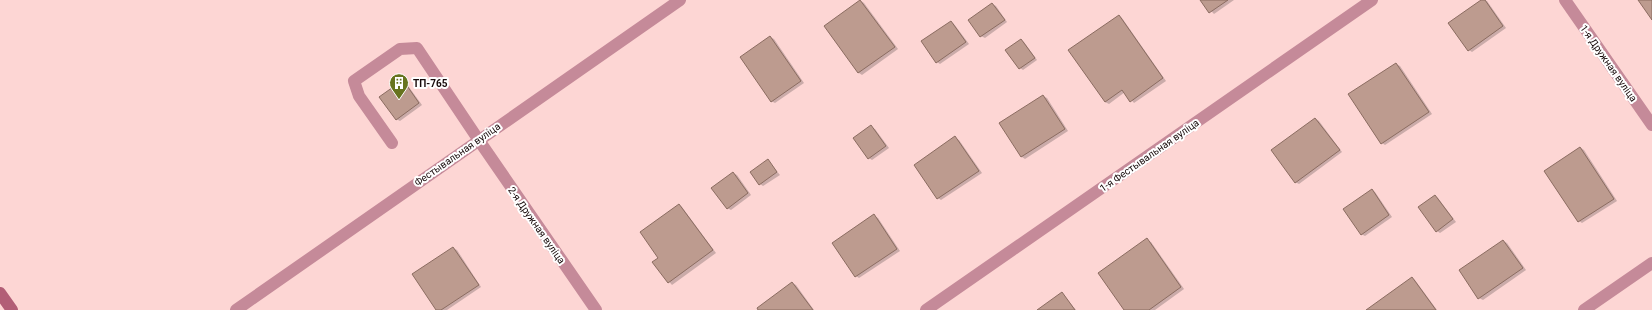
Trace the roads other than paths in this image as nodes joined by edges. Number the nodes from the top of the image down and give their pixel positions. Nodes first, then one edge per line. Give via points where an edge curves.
1 (680, 0) edge
2 (1372, 0) edge
3 (1565, 0) edge
4 (1652, 125) edge
5 (478, 139) junction
6 (392, 143) dead end
7 (1652, 264) edge
8 (0, 293) edge
9 (12, 310) edge
10 (236, 310) edge
11 (596, 310) edge
12 (926, 310) edge
13 (1584, 310) edge

1 - 5 street, Фестывальная вуліца
2 - 12 street, 1-я Фестывальная вуліца
3 - 4 street, 1-я Дружная вуліца
5 - 6 street, 2-я Дружная вуліца via 417,48 400,49 354,81 358,96
5 - 10 street, Фестывальная вуліца
5 - 11 street, 2-я Дружная вуліца
7 - 13 street
8 - 9 street

